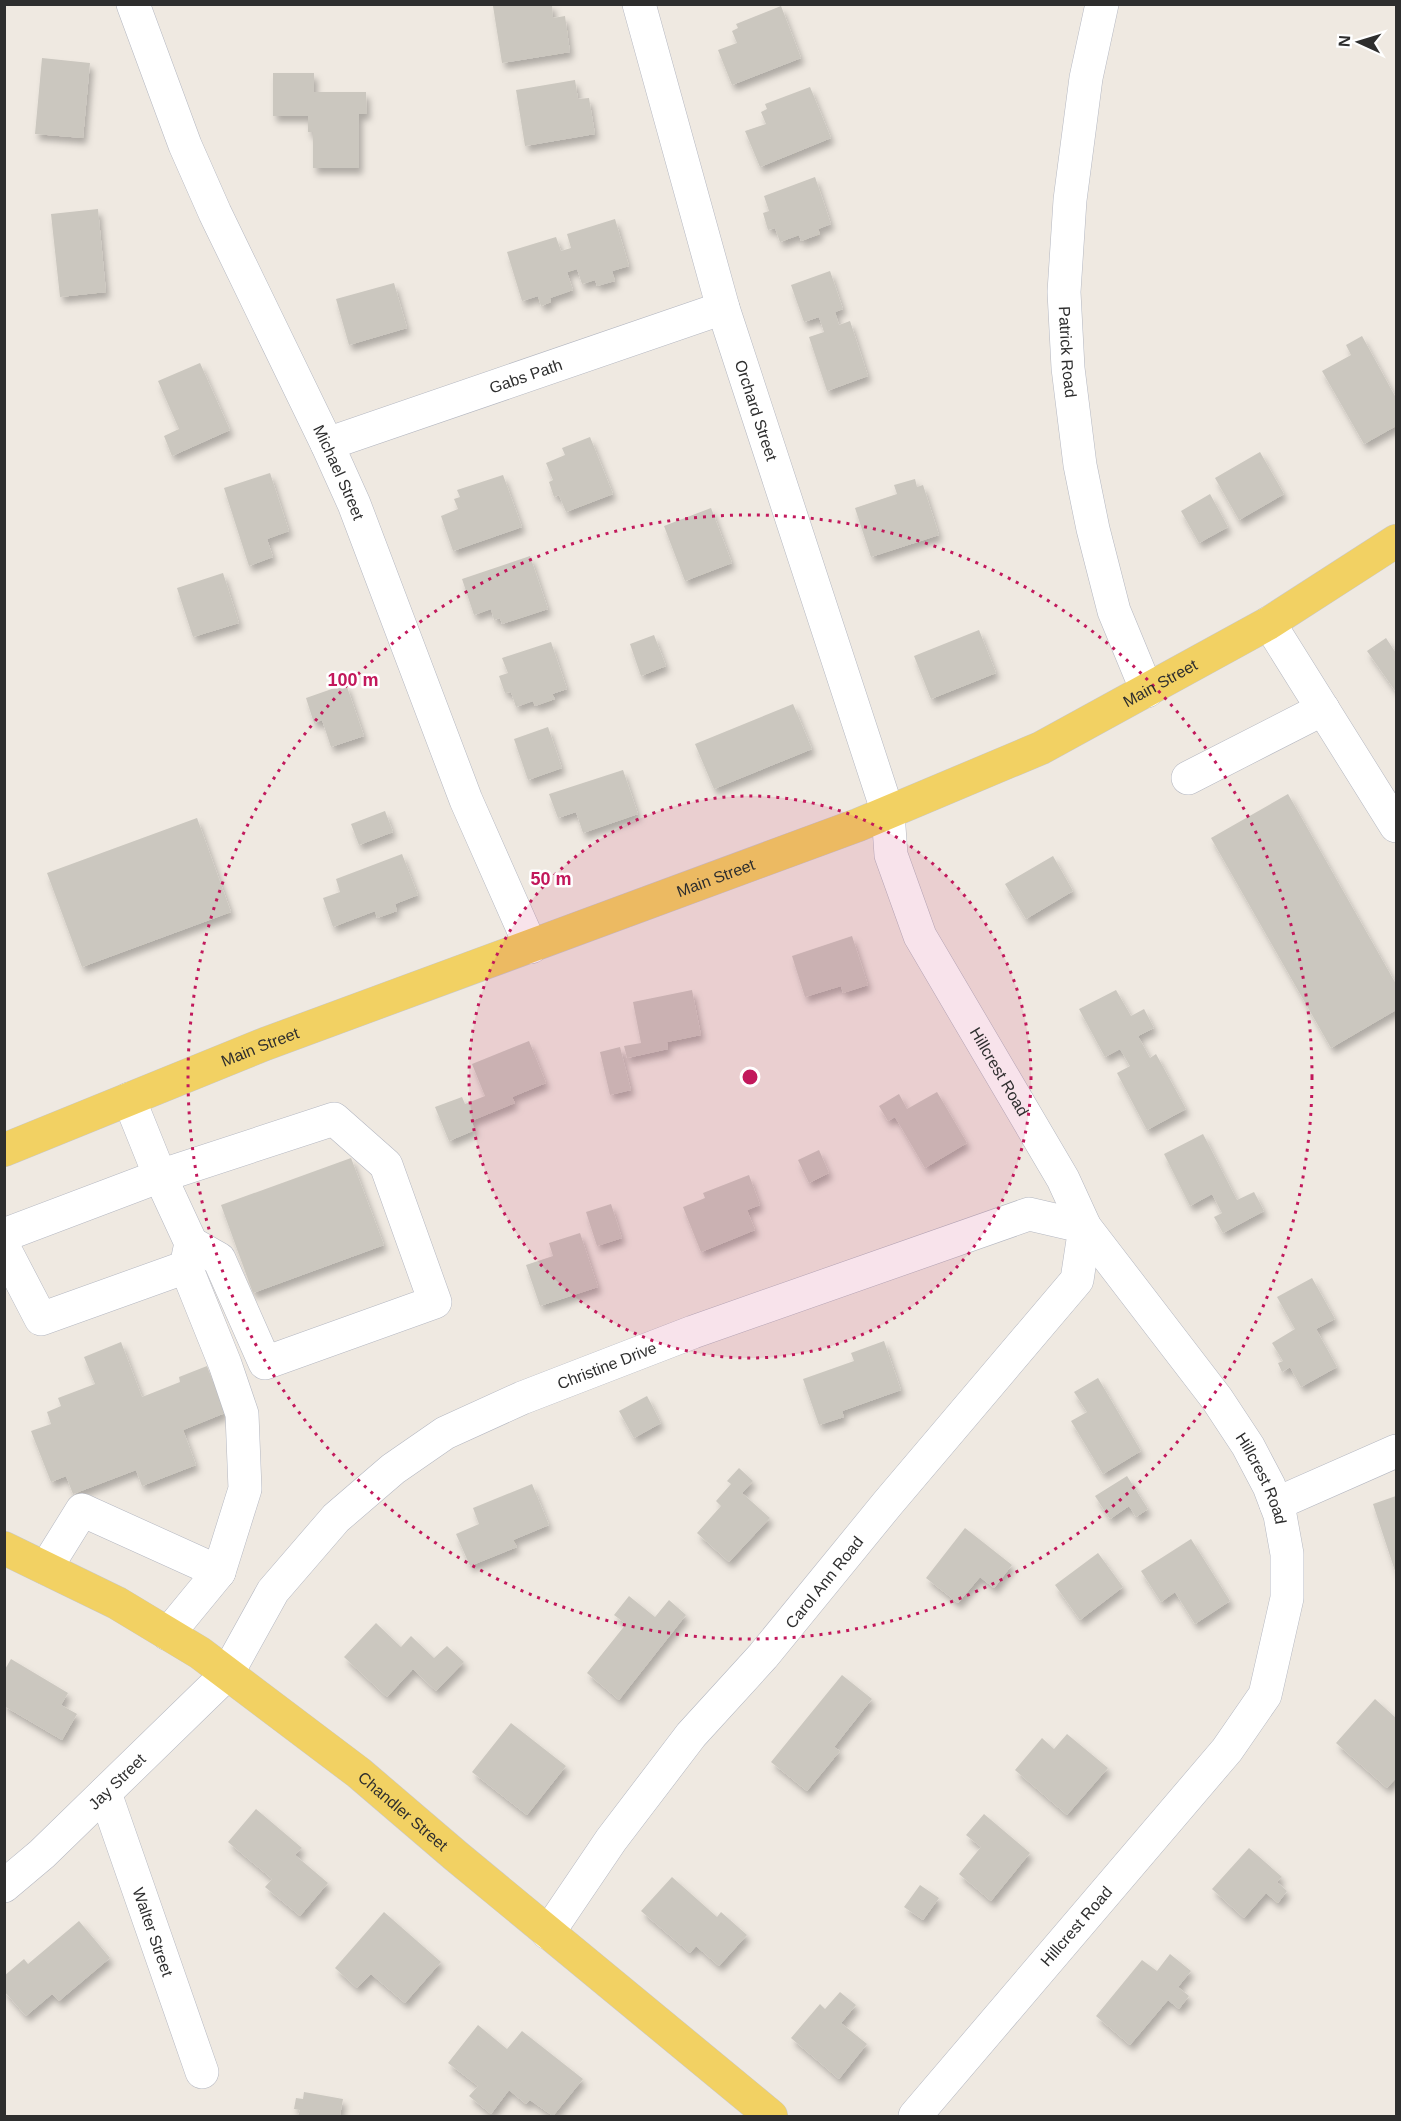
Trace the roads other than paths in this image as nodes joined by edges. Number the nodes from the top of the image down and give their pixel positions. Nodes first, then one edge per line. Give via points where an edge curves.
1 (133, 4) edge
2 (639, 4) edge
3 (1102, 4) edge
4 (723, 308) junction
5 (327, 444) junction
6 (1396, 541) edge
7 (1269, 623) junction
8 (1147, 691) junction
9 (1323, 709) junction
10 (1188, 778) dead end
11 (888, 813) junction
12 (1396, 826) edge
13 (531, 947) junction
14 (129, 1100) junction
15 (4, 1150) edge
16 (160, 1176) junction
17 (1085, 1227) junction
18 (4, 1235) edge
19 (4, 1248) edge
20 (188, 1255) junction
21 (1396, 1451) edge
22 (1276, 1504) junction
23 (4, 1548) edge
24 (46, 1568) junction
25 (219, 1572) junction
26 (168, 1634) junction
27 (227, 1674) junction
28 (105, 1793) junction
29 (4, 1887) edge
30 (549, 1933) junction
31 (202, 2072) dead end
32 (771, 2116) edge
33 (915, 2116) edge

1 - 5 street, Michael Street via 185,145
2 - 4 street, Orchard Street
3 - 8 street, Patrick Road via 1086,78 1070,200 1064,292 1068,368 1080,465 1093,529 1114,611
4 - 5 street, Gabs Path
4 - 11 street, Orchard Street
5 - 13 street, Michael Street via 466,800
6 - 7 main road, Main Street
7 - 8 main road, Main Street
7 - 9 street
8 - 11 main road, Main Street via 1041,748
9 - 10 street
9 - 12 street
11 - 13 main road, Main Street
11 - 17 street, Hillcrest Road via 891,855 920,936 1063,1179
13 - 14 main road, Main Street via 265,1044
14 - 15 main road, Main Street
14 - 16 street
16 - 18 street
16 - 20 street
16 - 20 street via 334,1119 386,1165 435,1302 265,1363 219,1259
17 - 22 street, Hillcrest Road via 1217,1399 1248,1446
17 - 27 street, Christine Drive via 1029,1214 693,1332 522,1398 445,1433 393,1469 336,1518 273,1591
17 - 30 street, Carol Ann Road via 1077,1280 763,1656 691,1735 611,1840
19 - 20 street via 41,1319
20 - 25 street via 242,1414 245,1490
21 - 22 street
22 - 33 street, Hillcrest Road via 1287,1554 1287,1598 1265,1695 1227,1750
23 - 24 main road, Chandler Street
24 - 25 street via 82,1510
24 - 26 main road, Chandler Street
25 - 26 street
26 - 27 main road, Chandler Street
27 - 28 street, Jay Street
27 - 30 main road, Chandler Street via 359,1773
28 - 29 street, Jay Street
28 - 31 street, Walter Street
30 - 32 main road, Chandler Street

